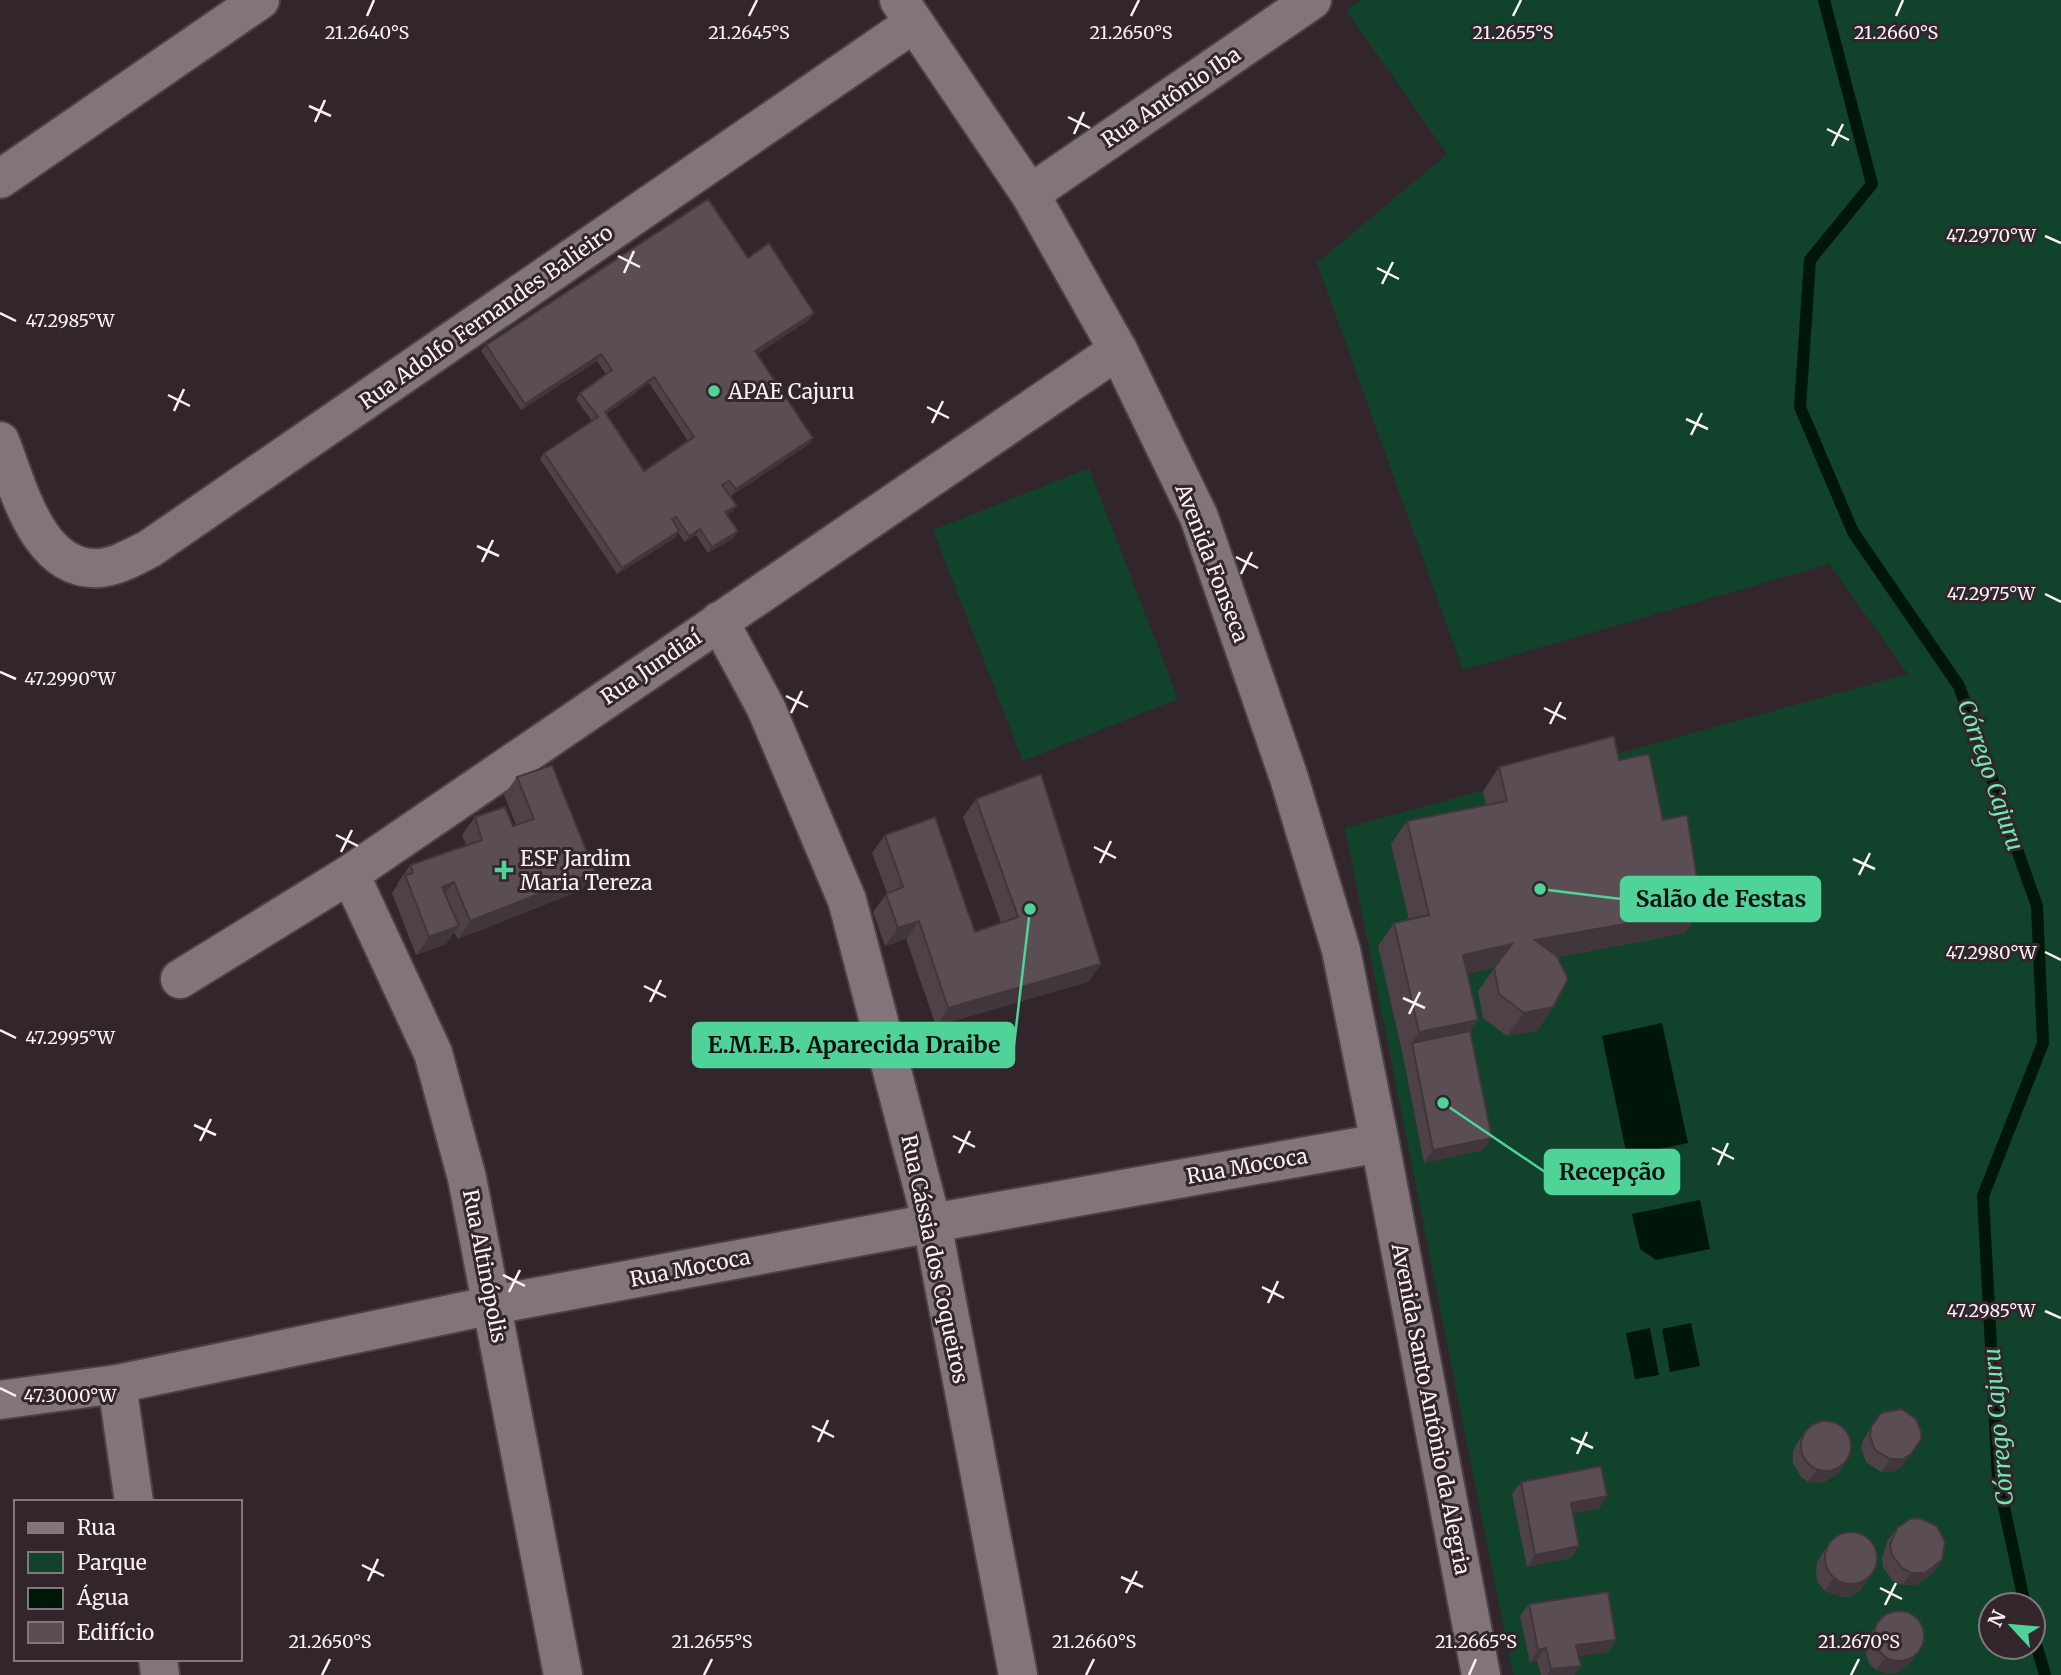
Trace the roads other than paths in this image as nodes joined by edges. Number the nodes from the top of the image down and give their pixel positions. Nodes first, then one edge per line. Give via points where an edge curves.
1 (260, 0) edge
2 (1312, 0) edge
3 (906, 11) edge
4 (0, 179) edge
5 (1030, 194) junction
6 (1118, 350) junction
7 (0, 441) edge
8 (719, 621) junction
9 (350, 874) junction
10 (180, 979) dead end
11 (1380, 1143) junction
12 (932, 1223) junction
13 (493, 1306) junction
14 (117, 1384) junction
15 (0, 1400) edge
16 (134, 1500) edge
17 (562, 1675) edge
18 (1018, 1675) edge
19 (1481, 1675) edge

1 - 4 street
2 - 5 street, Rua Antônio Iba
3 - 5 street, Avenida Fonseca
3 - 7 street, Rua Adolfo Fernandes Balieiro via 149,549 119,564 98,569 71,564 48,548
5 - 6 street, Avenida Fonseca
6 - 8 street, Rua Jundiaí
6 - 11 street, Avenida Fonseca via 1199,517 1289,778 1341,950
8 - 9 street, Rua Jundiaí
8 - 12 street, Rua Cássia dos Coqueiros via 766,708 847,900
9 - 10 street, Rua Jundiaí
9 - 13 street, Rua Altinópolis via 433,1053 467,1178
11 - 12 street, Rua Mococa
11 - 19 street, Avenida Santo Antônio da Alegria
12 - 13 street, Rua Mococa
12 - 18 street, Rua Cássia dos Coqueiros
13 - 14 street, Rua Mococa
13 - 17 street, Rua Altinópolis
14 - 15 street, Rua Mococa
14 - 16 street

